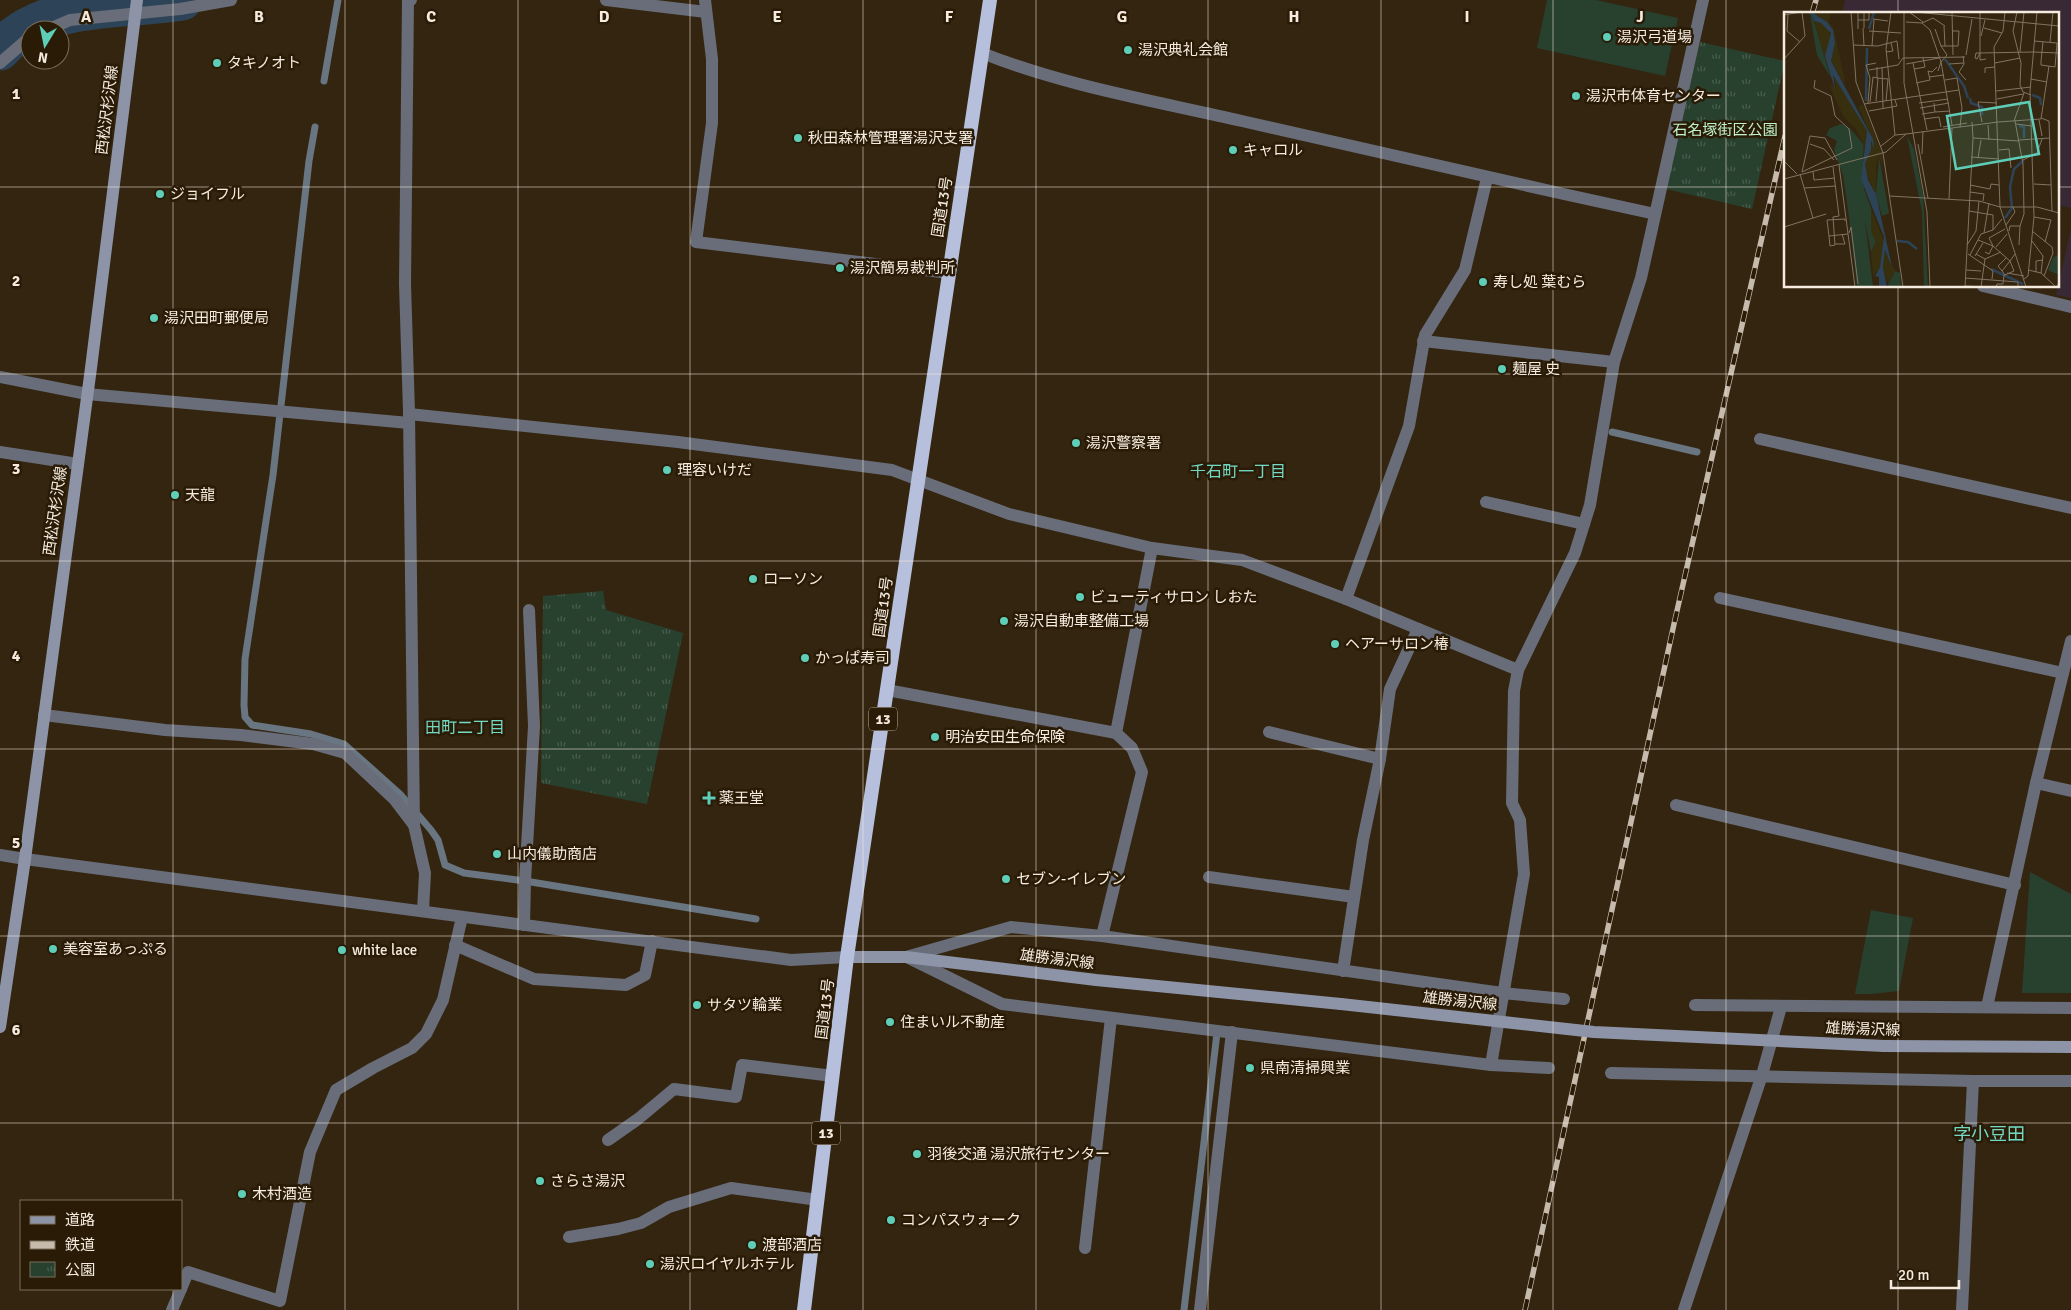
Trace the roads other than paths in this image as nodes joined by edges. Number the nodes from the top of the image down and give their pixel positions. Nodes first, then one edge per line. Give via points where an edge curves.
1 (232, 0) edge
2 (411, 0) edge
3 (606, 0) edge
4 (990, 0) edge
5 (1703, 0) edge
6 (136, 6) edge
7 (706, 6) edge
8 (70, 20) edge
9 (20, 44) edge
10 (982, 53) junction
11 (0, 64) edge
12 (1487, 178) junction
13 (1655, 214) junction
14 (949, 273) junction
15 (1991, 288) edge
16 (2071, 307) edge
17 (1423, 341) junction
18 (1614, 362) junction
19 (0, 377) edge
20 (87, 394) junction
21 (409, 419) junction
22 (1760, 439) dead end
23 (0, 452) edge
24 (78, 464) junction
25 (918, 480) junction
26 (1486, 502) dead end
27 (2071, 508) edge
28 (1584, 524) junction
29 (1152, 548) junction
30 (1720, 598) dead end
31 (1346, 599) junction
32 (530, 610) dead end
33 (1418, 629) junction
34 (2071, 641) edge
35 (1518, 670) junction
36 (2063, 673) junction
37 (887, 690) junction
38 (44, 714) junction
39 (1269, 732) dead end
40 (1116, 733) junction
41 (1380, 758) junction
42 (2036, 783) junction
43 (2071, 791) edge
44 (1676, 805) dead end
45 (414, 825) junction
46 (0, 855) edge
47 (25, 859) junction
48 (1208, 877) dead end
49 (2014, 885) junction
50 (1354, 897) junction
51 (423, 911) junction
52 (462, 917) junction
53 (524, 925) junction
54 (1102, 936) junction
55 (652, 941) junction
56 (456, 945) junction
57 (848, 957) junction
58 (906, 957) junction
59 (1343, 972) junction
60 (1502, 993) junction
61 (1564, 999) dead end
62 (1694, 1005) dead end
63 (1782, 1007) junction
64 (1987, 1007) junction
65 (2071, 1008) edge
66 (1111, 1018) junction
67 (0, 1026) edge
68 (1232, 1032) junction
69 (2071, 1047) edge
70 (1491, 1065) junction
71 (1549, 1068) dead end
72 (1611, 1072) dead end
73 (1762, 1075) junction
74 (833, 1076) junction
75 (1974, 1081) junction
76 (2071, 1081) edge
77 (608, 1140) dead end
78 (818, 1200) junction
79 (569, 1237) dead end
80 (1085, 1248) dead end
81 (182, 1287) edge
82 (181, 1290) edge
83 (172, 1310) edge
84 (804, 1310) edge
85 (1200, 1310) edge
86 (1684, 1310) edge
87 (1962, 1310) edge

1 - 6 street via 180,9
2 - 21 street via 408,0 405,284
3 - 7 street
4 - 10 highway, 国道13号 / 13
5 - 13 street
6 - 8 street
6 - 20 main road, 西松沢杉沢線
7 - 14 street via 712,59 712,123 696,242
9 - 11 street
10 - 12 street via 1020,68 1110,91
10 - 14 highway, 国道13号 / 13
12 - 13 street
12 - 17 street via 1465,270
13 - 18 street via 1641,278
14 - 25 highway, 国道13号 / 13
15 - 16 street
17 - 18 street
17 - 31 street via 1409,426
18 - 28 street
19 - 20 street
20 - 21 street
20 - 24 main road, 西松沢杉沢線
21 - 25 street via 678,442 892,470
21 - 45 street
22 - 27 street
23 - 24 street
24 - 38 main road, 西松沢杉沢線
25 - 29 street via 1009,514
25 - 37 highway, 国道13号 / 13
26 - 28 street
28 - 35 street via 1575,553
29 - 31 street via 1242,560
29 - 40 street
30 - 36 street
31 - 33 street
32 - 53 street via 534,726
33 - 35 street
33 - 41 street via 1390,689
34 - 36 street
35 - 60 street via 1514,691 1512,802 1520,820 1524,874
36 - 42 street
37 - 40 street
37 - 57 highway, 国道13号 / 13
38 - 45 street via 313,744 345,753 394,800
38 - 47 main road, 西松沢杉沢線
39 - 41 street
40 - 54 street via 1132,748 1142,772
41 - 50 street
42 - 43 street
42 - 49 street
44 - 49 street
45 - 51 street via 425,873
46 - 47 street
47 - 51 street
47 - 67 main road, 西松沢杉沢線
48 - 50 street
49 - 64 street
50 - 59 street
51 - 52 street
52 - 53 street
52 - 56 street
53 - 55 street
54 - 58 street via 1011,927
54 - 59 street
55 - 56 street via 645,975 626,985 534,979
55 - 57 street via 791,960
56 - 81 street via 443,1000 426,1034 412,1048 336,1090 310,1152 280,1301 188,1272
57 - 58 main road, 雄勝湯沢線
57 - 74 highway, 国道13号 / 13
58 - 66 street via 1002,1004
58 - 69 main road, 雄勝湯沢線, bridge via 1594,1032 1884,1046
59 - 60 street
60 - 61 street
60 - 70 street
62 - 63 street
63 - 64 street
63 - 73 street
64 - 65 street
66 - 68 street
66 - 80 street
68 - 70 street
68 - 85 street
70 - 71 street
72 - 73 street
73 - 75 street
73 - 86 street
74 - 77 street via 742,1065 736,1097 674,1089
74 - 78 highway, 国道13号 / 13
75 - 76 street
75 - 87 street
78 - 79 street via 731,1188 669,1206 641,1223
78 - 84 highway, 国道13号 / 13
82 - 83 street

